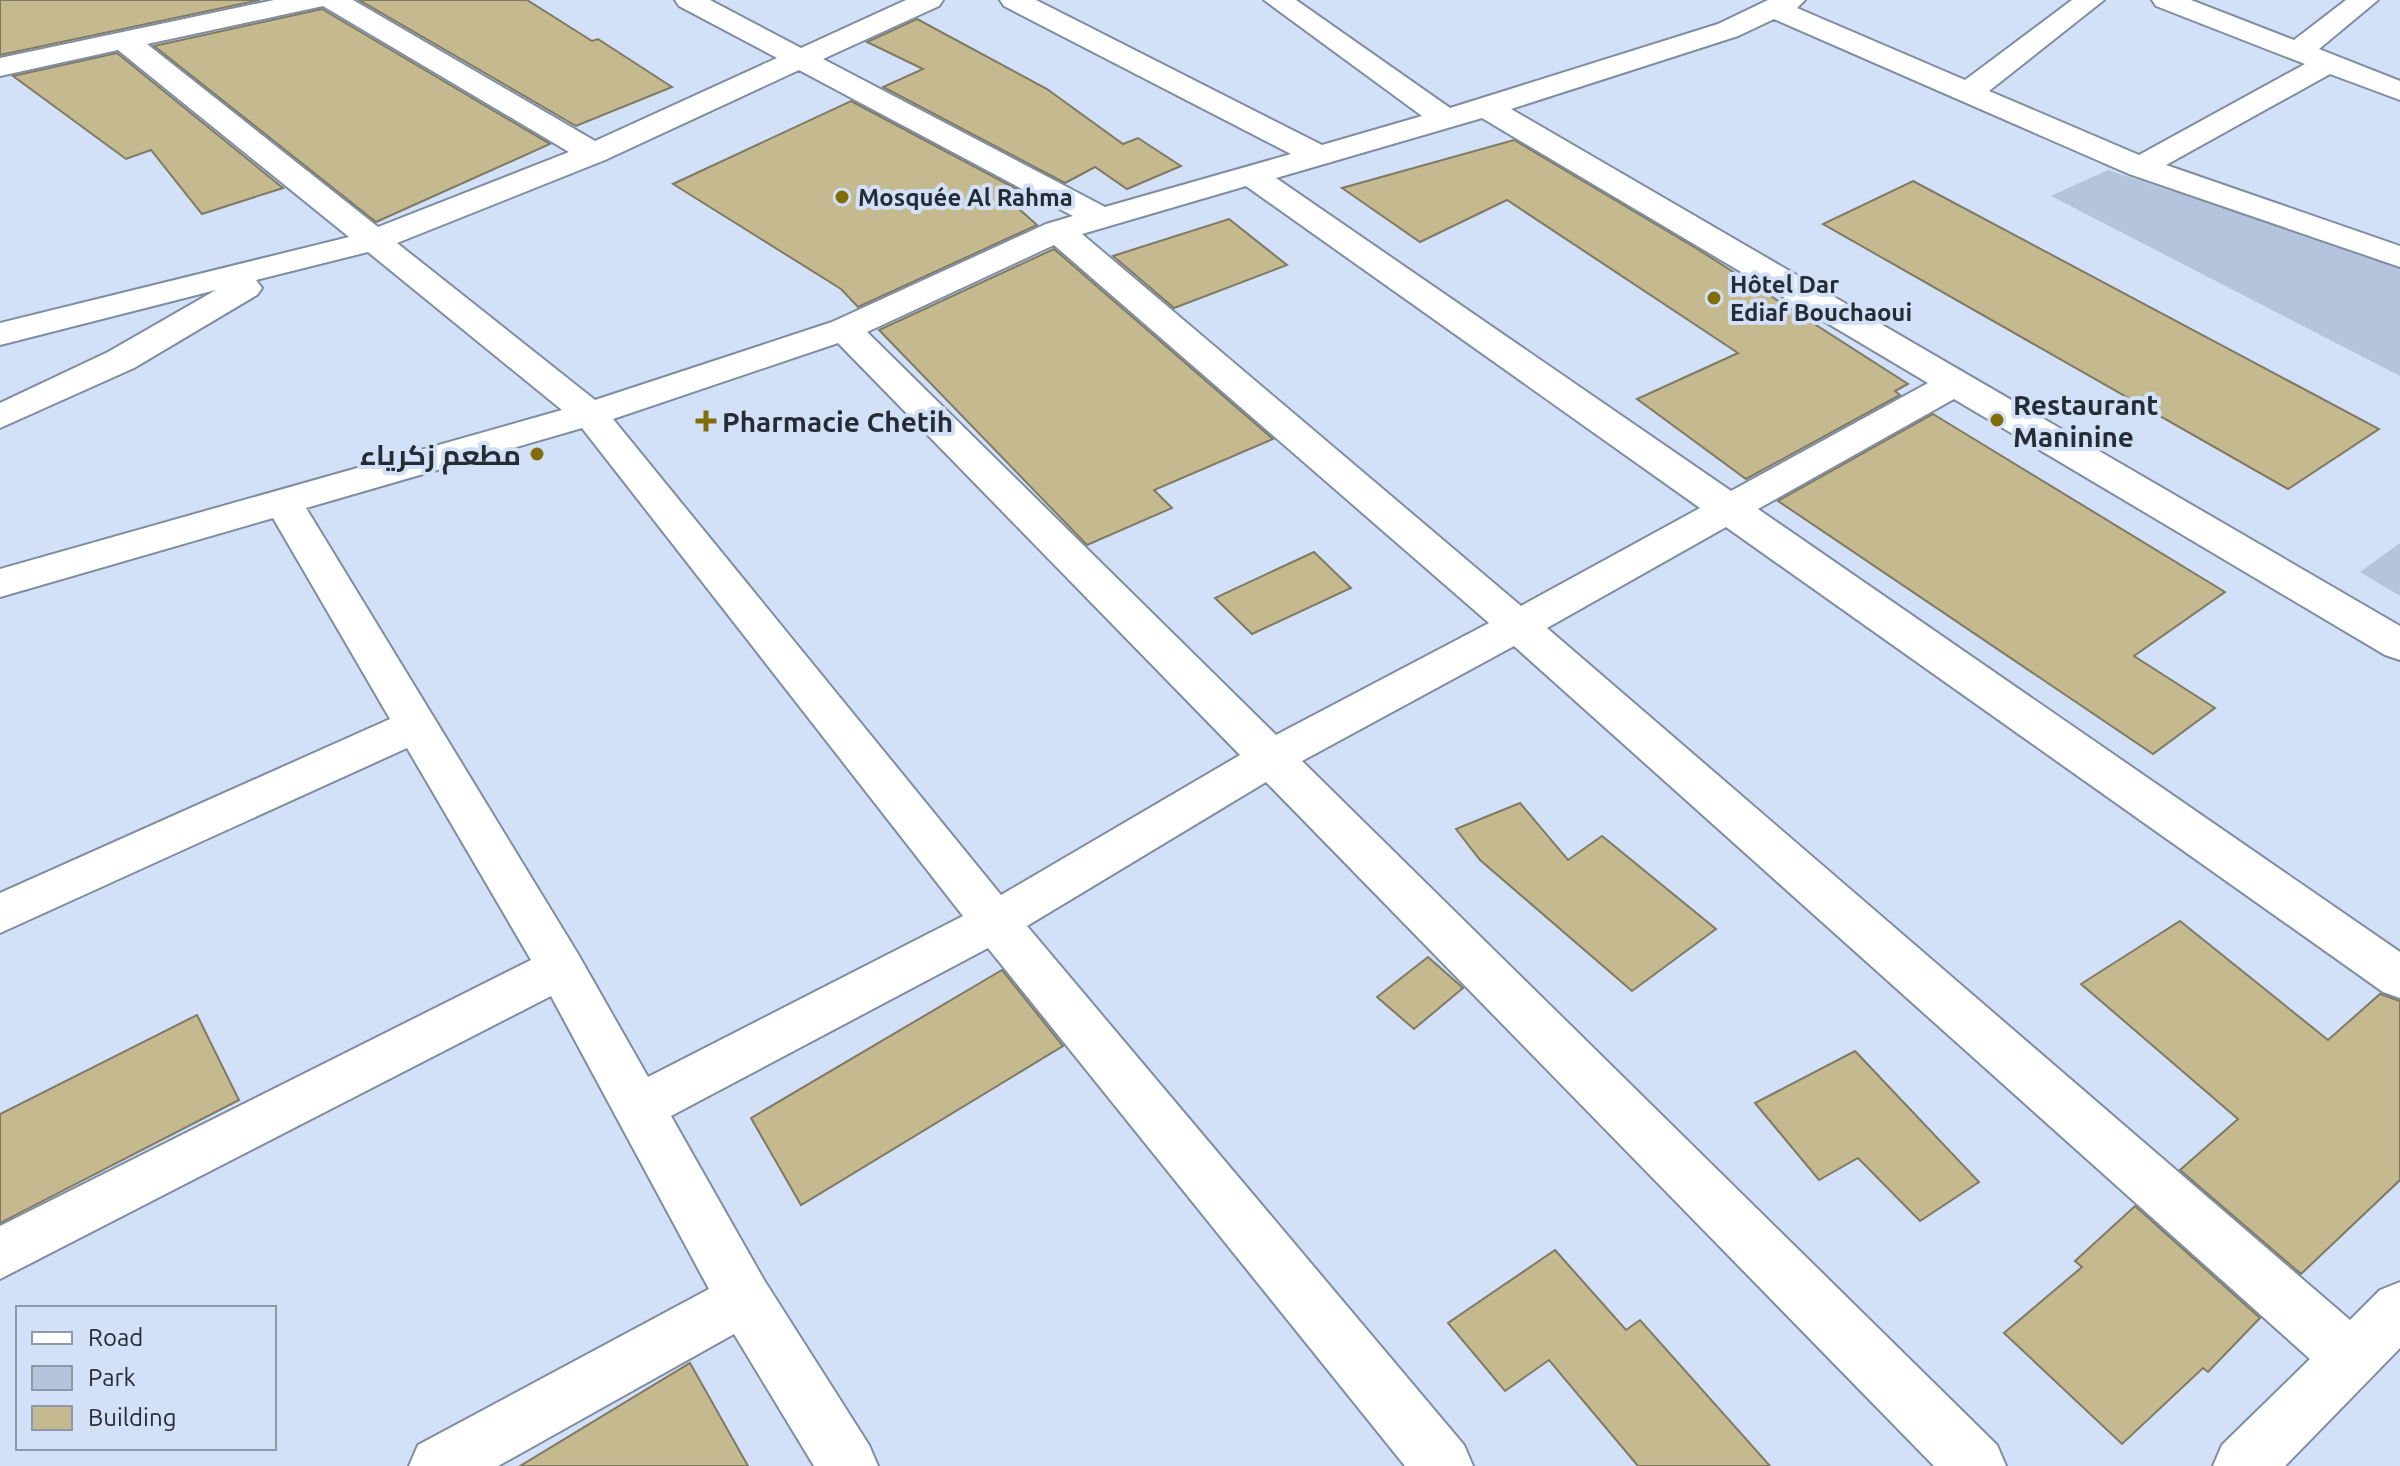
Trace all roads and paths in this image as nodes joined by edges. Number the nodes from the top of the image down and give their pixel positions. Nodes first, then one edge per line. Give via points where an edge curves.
1 (314, 0) edge
2 (333, 0) edge
3 (689, 0) edge
4 (929, 0) edge
5 (1014, 0) edge
6 (1278, 0) edge
7 (2090, 0) edge
8 (2166, 0) edge
9 (2364, 0) edge
10 (1782, 4) edge
11 (127, 43) junction
12 (2297, 52) junction
13 (798, 57) junction
14 (2327, 64) junction
15 (0, 67) edge
16 (2400, 91) edge
17 (1968, 92) junction
18 (1486, 107) junction
19 (1445, 118) junction
20 (594, 153) junction
21 (1320, 156) junction
22 (2140, 167) junction
23 (1251, 175) junction
24 (1101, 218) junction
25 (1058, 231) junction
26 (373, 241) junction
27 (2400, 257) edge
28 (288, 262) junction
29 (844, 329) junction
30 (0, 334) edge
31 (1955, 383) junction
32 (590, 414) junction
33 (0, 417) edge
34 (283, 502) junction
35 (1728, 509) junction
36 (0, 583) edge
37 (1518, 626) junction
38 (2400, 645) edge
39 (418, 725) junction
40 (1272, 757) junction
41 (0, 914) edge
42 (997, 921) junction
43 (561, 968) junction
44 (2400, 978) edge
45 (638, 1108) junction
46 (0, 1254) edge
47 (744, 1299) junction
48 (2400, 1309) edge
49 (2351, 1358) junction
50 (439, 1466) edge
51 (848, 1466) edge
52 (1443, 1466) edge
53 (1976, 1466) edge
54 (2243, 1466) edge

1 - 11 street
2 - 20 street
3 - 13 street
4 - 13 street
5 - 21 street
6 - 19 street
7 - 17 street
8 - 12 street
9 - 12 street
10 - 17 street
10 - 18 street via 1728,30
11 - 15 street
11 - 26 street
12 - 14 street
13 - 20 street
13 - 24 street
14 - 16 street
14 - 22 street
17 - 22 street
18 - 19 street
18 - 31 street
19 - 21 street
20 - 26 street
21 - 23 street
22 - 27 street
23 - 24 street
23 - 35 street
24 - 25 street
25 - 29 street
25 - 37 street
26 - 28 street
26 - 32 street
28 - 30 street
28 - 33 street via 121,360
29 - 32 street
29 - 40 street
31 - 35 street
31 - 38 street
32 - 34 street
32 - 42 street
34 - 36 street
34 - 39 street
35 - 37 street
35 - 44 street
37 - 40 street
37 - 49 street
39 - 41 street
39 - 43 street
40 - 42 street
40 - 53 street
42 - 45 street
42 - 52 street
43 - 45 street
43 - 46 street
45 - 47 street
47 - 50 street
47 - 51 street
48 - 49 street
49 - 54 street

